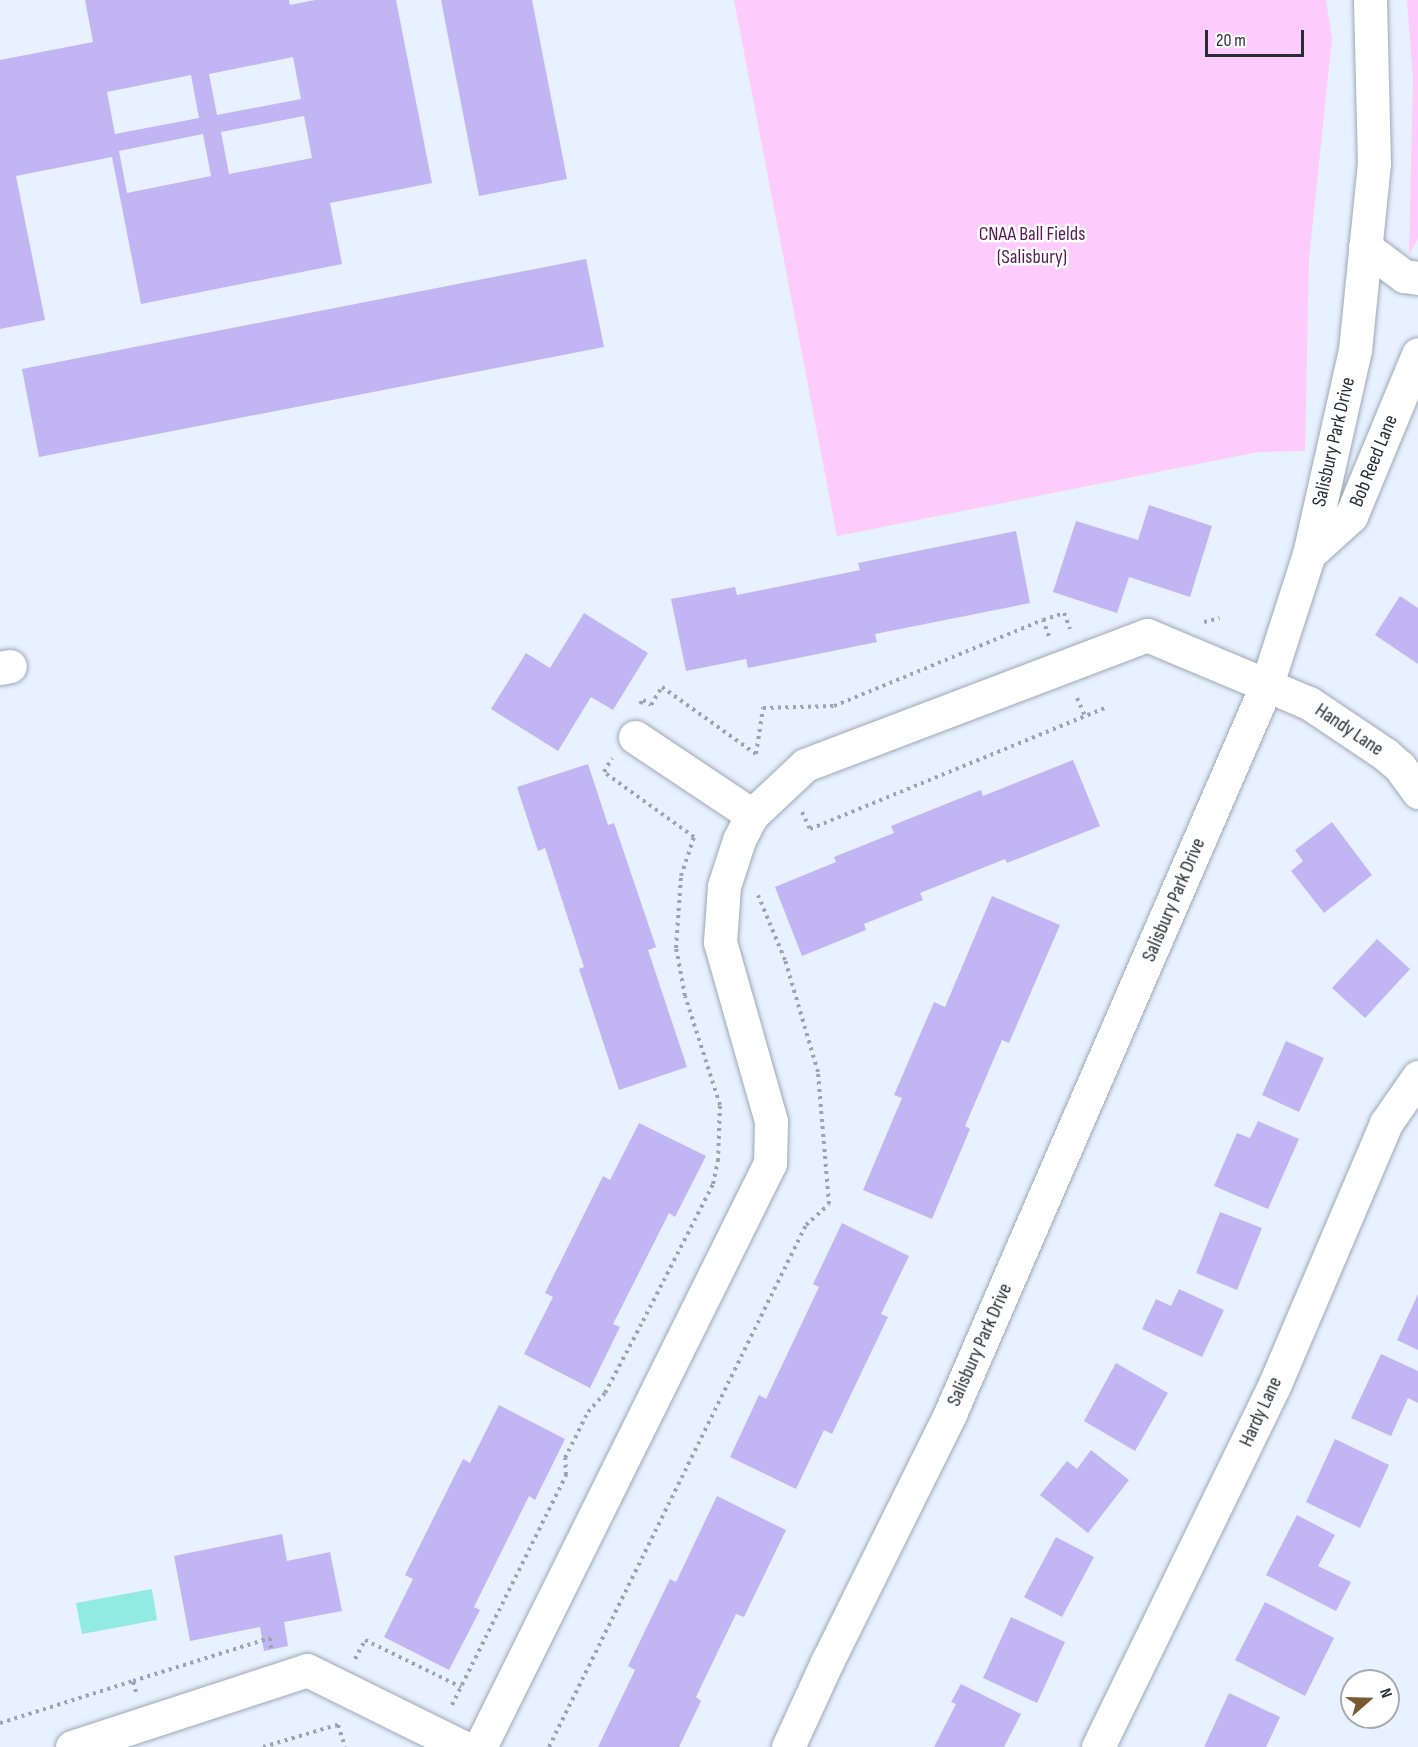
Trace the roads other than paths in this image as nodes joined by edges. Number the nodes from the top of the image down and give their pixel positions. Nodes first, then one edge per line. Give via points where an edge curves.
1 (1370, 0) edge
2 (1365, 247) junction
3 (1418, 278) edge
4 (1418, 355) edge
5 (1309, 554) junction
6 (1267, 684) junction
7 (630, 732) road end
8 (1418, 792) edge
9 (752, 815) junction
10 (1418, 1077) edge
11 (449, 1741) edge
12 (72, 1747) edge
13 (480, 1747) edge
14 (789, 1747) edge
15 (1098, 1747) edge

1 - 2 street, Salisbury Park Drive via 1374,164
2 - 3 street via 1404,276
2 - 5 street, Salisbury Park Drive via 1355,350
4 - 5 street, Bob Reed Lane via 1351,516
5 - 6 street, Salisbury Park Drive
6 - 8 street, Handy Lane via 1309,703 1385,754
6 - 9 street, Handy Lane via 1147,635 805,765
6 - 14 street, Salisbury Park Drive via 950,1414
7 - 9 street
9 - 13 street, Handy Lane via 724,886 720,942 771,1121 770,1163
10 - 15 street, Hardy Lane via 1386,1123 1274,1386
11 - 12 street via 307,1670

